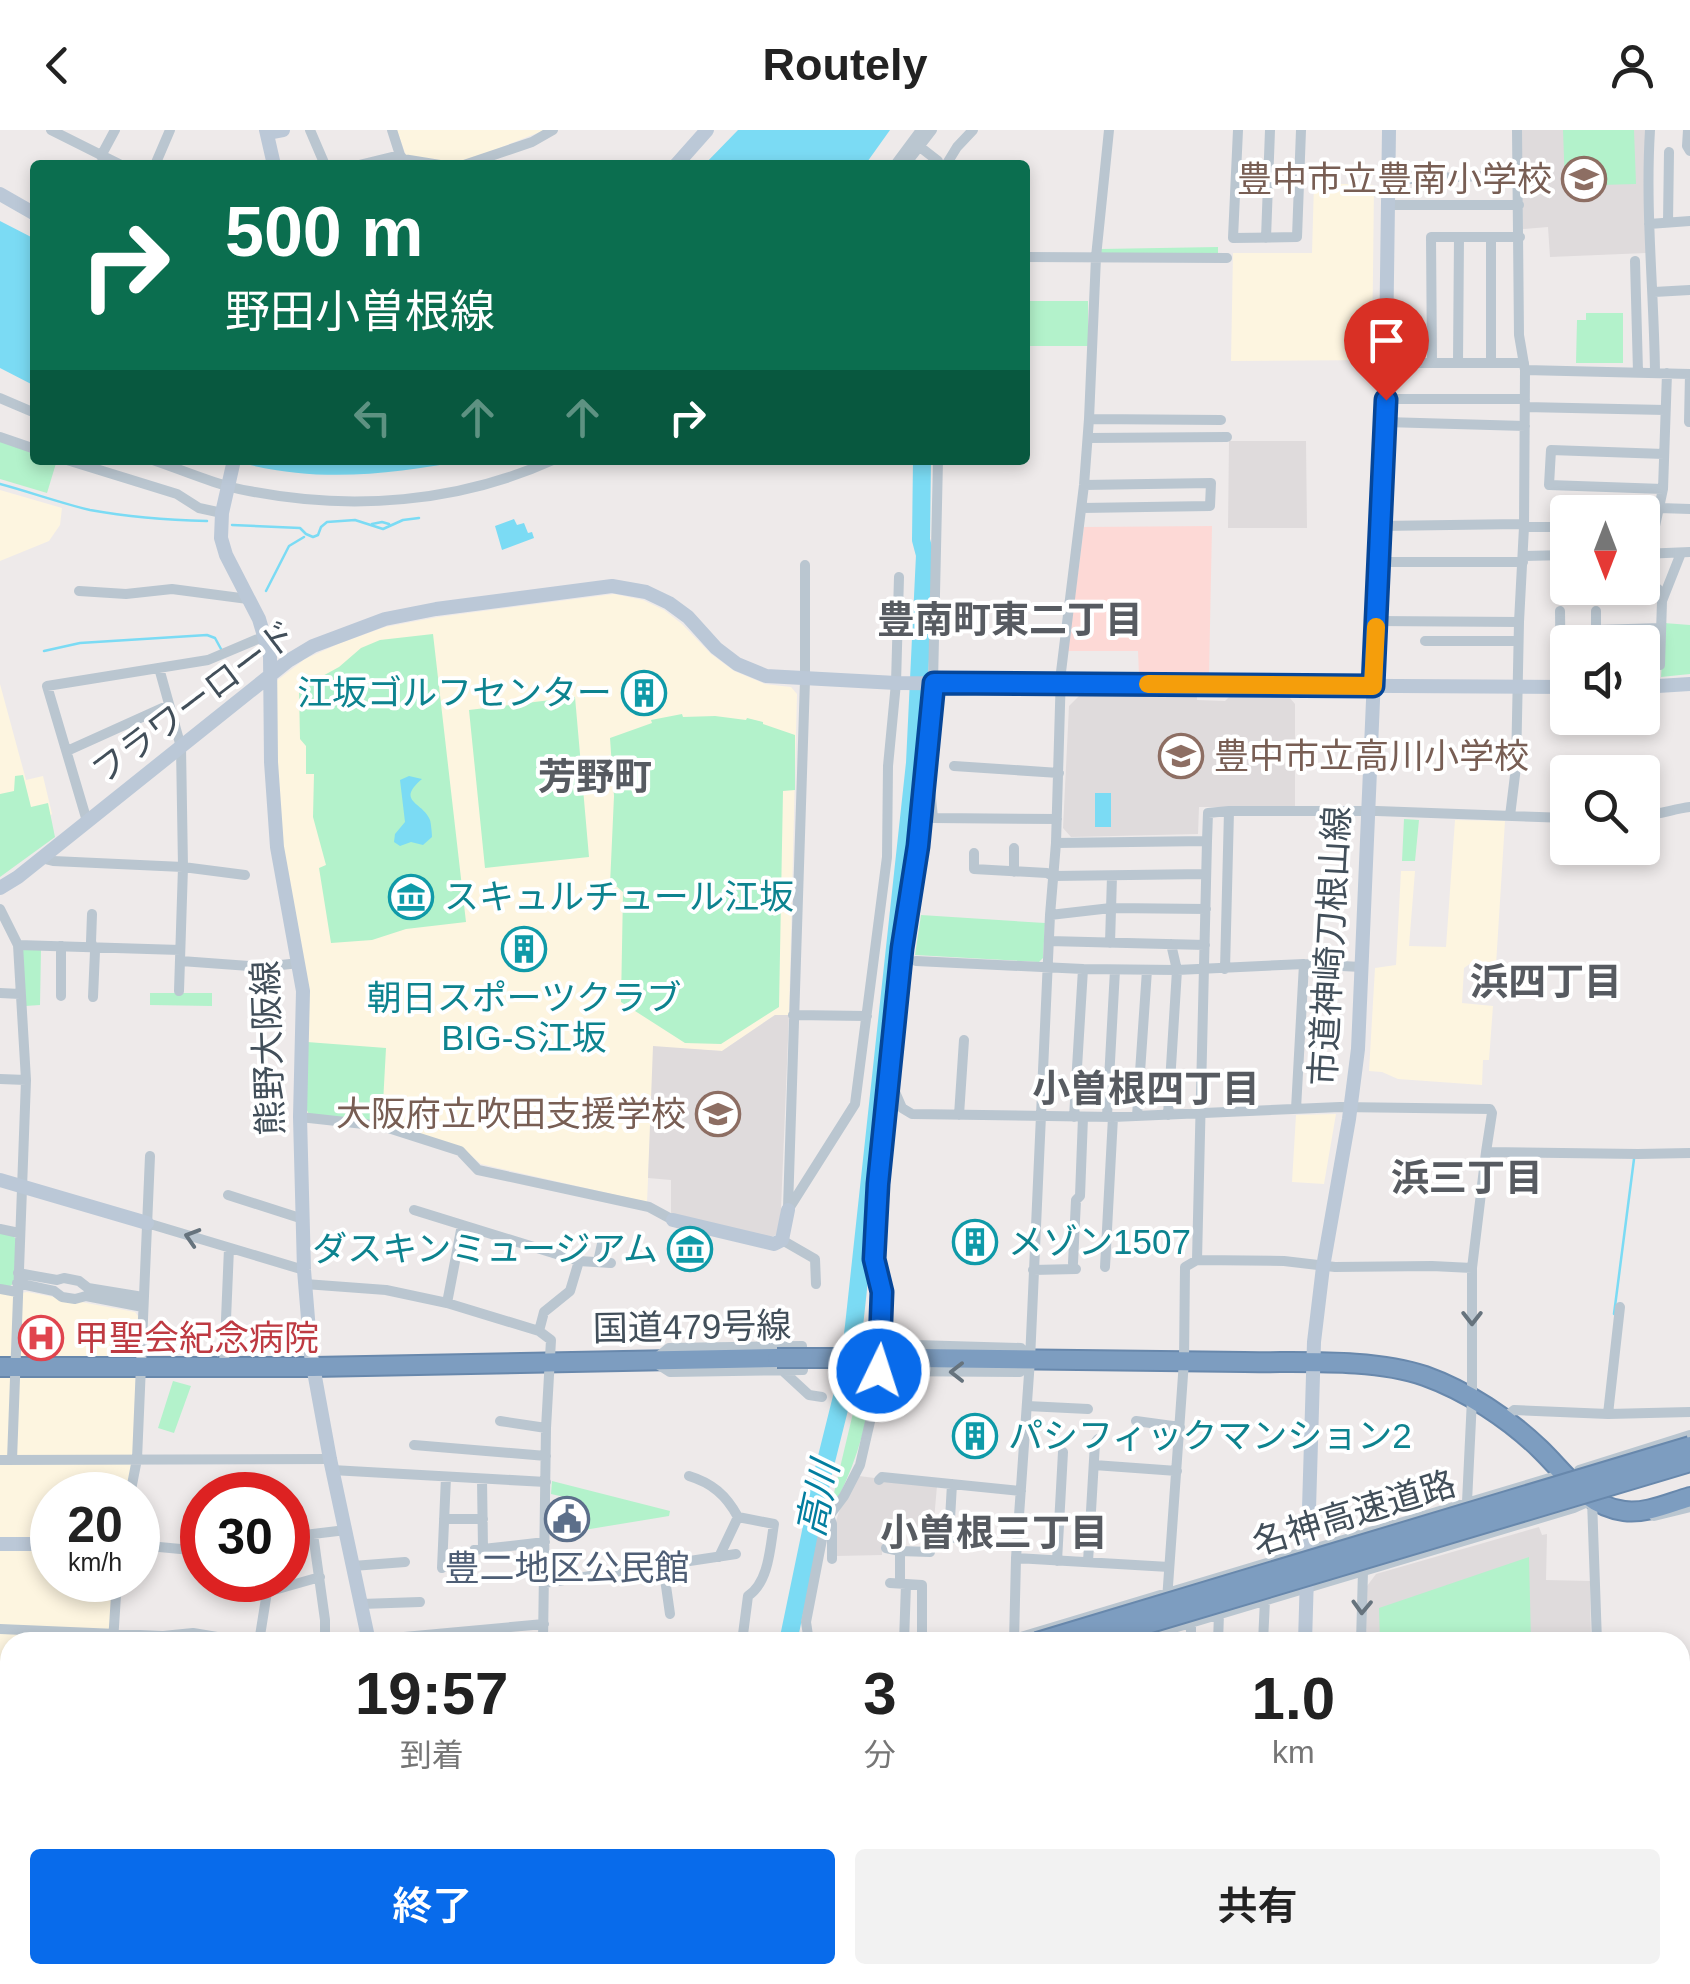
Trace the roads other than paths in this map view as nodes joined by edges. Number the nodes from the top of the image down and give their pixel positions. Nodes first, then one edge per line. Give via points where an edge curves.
1 (51, 130) edge
2 (77, 130) edge
3 (116, 130) edge
4 (170, 130) edge
5 (310, 130) edge
6 (392, 130) edge
7 (553, 130) edge
8 (707, 130) edge
9 (921, 130) edge
10 (932, 130) edge
11 (973, 130) edge
12 (1109, 130) edge
13 (1238, 130) edge
14 (1270, 130) edge
15 (1301, 130) edge
16 (1389, 130) edge
17 (1518, 130) edge
18 (1650, 130) edge
19 (1688, 130) edge
20 (270, 131) edge
21 (70, 141) junction
22 (1690, 151) edge
23 (1669, 152) dead end
24 (101, 156) junction
25 (934, 158) edge
26 (392, 159) edge
27 (110, 160) edge
28 (157, 160) edge
29 (273, 160) edge
30 (323, 160) edge
31 (479, 160) edge
32 (680, 160) edge
33 (899, 160) edge
34 (1482, 176) dead end
35 (1388, 180) junction
36 (0, 194) edge
37 (1388, 204) junction
38 (1519, 205) junction
39 (30, 211) edge
40 (1690, 221) edge
41 (1668, 222) junction
42 (1649, 224) junction
43 (1460, 237) junction
44 (1492, 237) junction
45 (1520, 237) junction
46 (1266, 238) junction
47 (1030, 257) edge
48 (1096, 257) junction
49 (1227, 258) dead end
50 (1635, 261) dead end
51 (1690, 290) edge
52 (1654, 292) junction
53 (1432, 363) junction
54 (1458, 363) junction
55 (1490, 363) junction
56 (1388, 364) junction
57 (1524, 366) junction
58 (1638, 372) junction
59 (1661, 372) junction
60 (1690, 374) edge
61 (0, 398) edge
62 (1386, 400) junction
63 (1525, 403) junction
64 (1665, 410) junction
65 (30, 411) edge
66 (1090, 419) junction
67 (1221, 420) dead end
68 (1386, 422) junction
69 (1689, 422) edge
70 (1525, 426) junction
71 (0, 436) edge
72 (1088, 438) junction
73 (1227, 438) dead end
74 (30, 447) edge
75 (1664, 454) junction
76 (83, 465) edge
77 (170, 465) edge
78 (233, 465) edge
79 (540, 465) edge
80 (938, 465) edge
81 (228, 482) junction
82 (1084, 485) junction
83 (1663, 489) junction
84 (1660, 503) edge
85 (1082, 508) junction
86 (1660, 508) edge
87 (1690, 508) edge
88 (222, 513) junction
89 (1380, 526) junction
90 (1524, 527) junction
91 (1550, 527) edge
92 (1685, 553) edge
93 (1660, 554) edge
94 (1550, 557) edge
95 (1523, 559) junction
96 (1379, 562) junction
97 (805, 565) dead end
98 (899, 578) dead end
99 (79, 592) dead end
100 (1660, 595) edge
101 (248, 599) junction
102 (1662, 602) junction
103 (1560, 612) dead end
104 (1596, 612) dead end
105 (1376, 620) junction
106 (1519, 622) junction
107 (1561, 625) edge
108 (1596, 625) edge
109 (1661, 628) joint
110 (265, 636) junction
111 (1425, 641) dead end
112 (1518, 641) junction
113 (1660, 665) dead end
114 (159, 668) junction
115 (269, 676) junction
116 (804, 680) junction
117 (896, 683) junction
118 (934, 683) junction
119 (1062, 684) junction
120 (1690, 684) edge
121 (1373, 686) junction
122 (1550, 686) edge
123 (1660, 686) edge
124 (1517, 687) junction
125 (169, 704) junction
126 (181, 747) junction
127 (67, 751) junction
128 (954, 766) dead end
129 (1059, 773) junction
130 (926, 775) junction
131 (1690, 807) edge
132 (1229, 811) junction
133 (1368, 812) junction
134 (1660, 814) edge
135 (1510, 816) junction
136 (1550, 817) edge
137 (1057, 819) junction
138 (87, 822) junction
139 (1206, 841) junction
140 (1056, 843) junction
141 (1014, 848) dead end
142 (974, 853) dead end
143 (42, 858) junction
144 (182, 867) junction
145 (1014, 872) junction
146 (1206, 874) junction
147 (245, 876) dead end
148 (1053, 876) junction
149 (1112, 876) junction
150 (0, 888) edge
151 (1111, 908) junction
152 (0, 909) edge
153 (1206, 909) junction
154 (92, 914) dead end
155 (1050, 915) junction
156 (1049, 941) junction
157 (1110, 943) junction
158 (1171, 944) junction
159 (18, 945) junction
160 (1205, 945) junction
161 (61, 946) junction
162 (93, 946) junction
163 (180, 955) junction
164 (916, 960) dead end
165 (299, 964) junction
166 (1304, 964) junction
167 (1361, 967) junction
168 (1048, 968) junction
169 (1225, 969) junction
170 (1083, 970) junction
171 (1115, 970) junction
172 (1146, 970) junction
173 (1177, 970) junction
174 (1205, 970) junction
175 (180, 991) dead end
176 (0, 994) edge
177 (20, 994) junction
178 (61, 996) dead end
179 (94, 997) dead end
180 (793, 1015) junction
181 (867, 1016) junction
182 (964, 1040) dead end
183 (890, 1078) junction
184 (0, 1079) edge
185 (26, 1080) junction
186 (1351, 1107) junction
187 (1296, 1109) junction
188 (1200, 1112) junction
189 (959, 1115) junction
190 (1168, 1115) junction
191 (1040, 1116) junction
192 (1137, 1116) junction
193 (300, 1117) junction
194 (1079, 1117) junction
195 (1110, 1117) junction
196 (1486, 1152) junction
197 (1690, 1153) edge
198 (150, 1156) dead end
199 (0, 1180) edge
200 (22, 1187) junction
201 (228, 1195) dead end
202 (414, 1210) dead end
203 (788, 1210) junction
204 (303, 1219) junction
205 (673, 1220) joint
206 (147, 1223) junction
207 (462, 1225) junction
208 (0, 1229) edge
209 (19, 1232) junction
210 (604, 1239) dead end
211 (782, 1240) junction
212 (228, 1248) junction
213 (1197, 1260) junction
214 (579, 1261) junction
215 (598, 1262) junction
216 (612, 1263) dead end
217 (1323, 1266) junction
218 (1106, 1268) dead end
219 (1472, 1268) junction
220 (1033, 1270) junction
221 (305, 1277) junction
222 (17, 1283) junction
223 (816, 1284) dead end
224 (0, 1289) edge
225 (143, 1302) junction
226 (448, 1303) junction
227 (1620, 1306) dead end
228 (540, 1331) junction
229 (881, 1344) junction
230 (1030, 1360) junction
231 (653, 1361) junction
232 (1184, 1362) junction
233 (551, 1363) junction
234 (1314, 1363) junction
235 (780, 1364) junction
236 (224, 1366) junction
237 (7, 1367) edge
238 (141, 1367) junction
239 (313, 1367) junction
240 (879, 1371) junction
241 (822, 1397) dead end
242 (1472, 1399) junction
243 (1027, 1406) junction
244 (1088, 1409) dead end
245 (1690, 1412) edge
246 (1608, 1414) junction
247 (1502, 1419) junction
248 (500, 1421) dead end
249 (1136, 1421) dead end
250 (1180, 1427) junction
251 (546, 1428) junction
252 (1690, 1435) edge
253 (1098, 1439) dead end
254 (414, 1445) dead end
255 (1690, 1446) edge
256 (1063, 1452) dead end
257 (546, 1456) junction
258 (137, 1459) junction
259 (6, 1460) edge
260 (1690, 1462) edge
261 (1094, 1464) junction
262 (331, 1465) junction
263 (1177, 1471) junction
264 (134, 1472) edge
265 (1571, 1472) junction
266 (689, 1476) dead end
267 (446, 1477) junction
268 (482, 1479) junction
269 (879, 1480) dead end
270 (546, 1482) junction
271 (952, 1484) junction
272 (1690, 1484) edge
273 (1021, 1491) junction
274 (1690, 1497) edge
275 (1592, 1500) junction
276 (1467, 1502) junction
277 (1690, 1507) edge
278 (829, 1516) junction
279 (738, 1517) junction
280 (444, 1520) junction
281 (482, 1520) junction
282 (346, 1530) junction
283 (310, 1534) edge
284 (314, 1534) junction
285 (949, 1537) dead end
286 (545, 1542) junction
287 (0, 1544) edge
288 (30, 1544) edge
289 (886, 1548) dead end
290 (1307, 1550) junction
291 (900, 1551) junction
292 (930, 1552) dead end
293 (736, 1554) dead end
294 (719, 1556) junction
295 (1016, 1558) junction
296 (832, 1559) dead end
297 (1056, 1561) junction
298 (405, 1562) dead end
299 (1088, 1562) junction
300 (666, 1564) junction
301 (353, 1566) junction
302 (1169, 1567) junction
303 (442, 1568) dead end
304 (1364, 1571) junction
305 (320, 1577) junction
306 (544, 1583) junction
307 (898, 1584) junction
308 (1306, 1589) junction
309 (1167, 1593) junction
310 (1266, 1600) junction
311 (116, 1602) edge
312 (420, 1602) dead end
313 (361, 1604) junction
314 (670, 1614) dead end
315 (1219, 1614) junction
316 (1191, 1622) junction
317 (544, 1624) junction
318 (0, 1629) edge
319 (38, 1632) edge
320 (114, 1632) edge
321 (261, 1632) edge
322 (325, 1632) edge
323 (367, 1632) edge
324 (458, 1632) edge
325 (544, 1632) edge
326 (743, 1632) edge
327 (807, 1632) edge
328 (903, 1632) edge
329 (922, 1632) edge
330 (1012, 1632) edge
331 (1040, 1632) edge
332 (1070, 1632) edge
333 (1120, 1632) edge
334 (1164, 1632) edge
335 (1173, 1632) edge
336 (1190, 1632) edge
337 (1218, 1632) edge
338 (1264, 1632) edge
339 (1305, 1632) edge
340 (1361, 1632) edge
341 (1598, 1632) edge

1 - 21 street
2 - 21 street
3 - 24 street
4 - 28 street
5 - 30 street
6 - 26 street
7 - 31 street
8 - 32 street
9 - 33 street
10 - 25 street
11 - 25 street
12 - 48 street
13 - 46 street via 1234,238
14 - 46 street
15 - 46 street via 1297,238
16 - 35 street, 市道神崎刀根山線
17 - 38 street
18 - 42 street
19 - 22 street
20 - 29 street
21 - 24 street
23 - 41 street
24 - 27 street
34 - 35 street
35 - 37 street, 市道神崎刀根山線
36 - 39 street
37 - 38 street
37 - 56 street, 市道神崎刀根山線
38 - 45 street
40 - 41 street
41 - 42 street
42 - 52 street
43 - 44 street
43 - 53 street via 1431,237
43 - 54 street
44 - 45 street
44 - 55 street
45 - 57 street
47 - 48 street
48 - 49 street
48 - 66 street
50 - 58 street
51 - 52 street
52 - 59 street
53 - 54 street
53 - 56 street
54 - 55 street
55 - 57 street
56 - 62 street, 市道神崎刀根山線
57 - 58 street
57 - 63 street
58 - 59 street
59 - 60 street
59 - 64 street
60 - 69 street
61 - 65 street
62 - 63 street
62 - 68 street, 市道神崎刀根山線
63 - 64 street
63 - 70 street
64 - 75 street
66 - 67 street
66 - 72 street
68 - 70 street
68 - 89 street, 市道神崎刀根山線
70 - 90 street
71 - 74 street
72 - 73 street
72 - 82 street
75 - 83 street
75 - 83 street via 1550,450 1549,485
76 - 88 street
77 - 81 street
78 - 81 street, 熊野大阪線
79 - 81 street via 489,484 395,501 303,499
80 - 118 street
81 - 88 street, 熊野大阪線
82 - 85 street
82 - 85 street via 1210,483 1210,506
83 - 84 street
85 - 119 street
86 - 87 street
88 - 101 street, 熊野大阪線 via 226,555
89 - 90 street
89 - 96 street, 市道神崎刀根山線
90 - 91 street
90 - 95 street
92 - 93 street
92 - 102 street
94 - 95 street
95 - 96 street
95 - 106 street
96 - 105 street, 市道神崎刀根山線
97 - 116 street
98 - 117 street
99 - 101 street via 172,589
100 - 102 street
101 - 110 street, 熊野大阪線
102 - 109 street
103 - 107 street
104 - 108 street
105 - 106 street
105 - 121 street, 市道神崎刀根山線
106 - 112 street
109 - 113 street
110 - 114 street via 208,660
110 - 115 street, 熊野大阪線
111 - 112 street
112 - 124 street
114 - 125 street
114 - 127 street via 47,686
115 - 116 street, フラワーロード via 313,646 385,619 612,586 669,602 737,664
115 - 126 street, フラワーロード
115 - 165 street, 熊野大阪線 via 277,847
116 - 117 street, フラワーロード
116 - 180 street
117 - 118 street, フラワーロード
117 - 181 street via 886,857
118 - 119 street, フラワーロード
118 - 130 street
119 - 121 street, フラワーロード
119 - 129 street
120 - 123 street
121 - 124 street, フラワーロード
121 - 133 street, 市道神崎刀根山線
122 - 124 street, フラワーロード
124 - 135 street
125 - 126 street
125 - 127 street
126 - 138 street, フラワーロード
126 - 144 street
127 - 138 street
128 - 129 street
129 - 137 street
130 - 137 street via 933,818
130 - 183 street
131 - 134 street
132 - 133 street
132 - 139 street via 1208,812
132 - 169 street
133 - 135 street
133 - 167 street, 市道神崎刀根山線
135 - 136 street
137 - 140 street
138 - 143 street, フラワーロード
139 - 140 street
139 - 146 street
140 - 148 street
141 - 145 street
142 - 145 street via 974,870
143 - 144 street
143 - 150 street, フラワーロード
144 - 147 street
144 - 163 street
145 - 148 street
146 - 149 street
146 - 153 street
148 - 149 street
148 - 155 street
149 - 151 street
151 - 153 street
151 - 155 street
151 - 157 street
152 - 159 street
153 - 160 street
154 - 162 street
155 - 156 street
156 - 157 street
156 - 168 street
157 - 158 street
158 - 160 street
158 - 173 street
159 - 161 street
159 - 177 street
160 - 174 street
161 - 162 street
161 - 178 street
162 - 163 street
162 - 179 street
163 - 165 street via 263,967
163 - 175 street
164 - 168 street
165 - 193 street, 熊野大阪線
166 - 167 street
166 - 169 street
166 - 187 street
167 - 186 street, 市道神崎刀根山線
168 - 170 street
168 - 191 street
169 - 174 street
170 - 171 street
170 - 194 street
171 - 172 street
171 - 195 street
172 - 173 street
172 - 192 street
173 - 174 street
173 - 190 street
174 - 188 street
176 - 177 street
177 - 185 street
180 - 181 street
180 - 203 street
181 - 203 street via 855,1104
182 - 189 street
183 - 189 street via 902,1108 912,1114
183 - 229 street via 874,1259 882,1292
184 - 185 street
185 - 200 street
186 - 187 street
186 - 196 street via 1490,1109
186 - 217 street, 市道神崎刀根山線
187 - 188 street
188 - 190 street
188 - 213 street
189 - 191 street
190 - 192 street
191 - 194 street
191 - 220 street
192 - 195 street
193 - 204 street, 熊野大阪線
193 - 205 street via 382,1126 460,1152 478,1170 649,1207
194 - 195 street
194 - 220 street via 1075,1266
195 - 218 street
196 - 197 street
196 - 219 street
198 - 206 street
199 - 200 street
200 - 206 street
200 - 209 street
201 - 204 street
202 - 207 street
203 - 211 street
204 - 221 street, 熊野大阪線
205 - 211 street via 774,1244
212 -> 206 street
206 - 225 street
207 - 214 street
207 - 226 street
208 - 209 street
209 - 222 street
210 - 215 street
211 - 223 street via 816,1260
212 - 221 street
212 - 236 street
213 - 217 street
213 - 232 street via 1185,1267
214 - 215 street
214 - 228 street via 570,1291 544,1312
215 - 216 street
217 - 219 street
217 - 234 street, 市道神崎刀根山線
219 -> 242 street
220 - 230 street
221 - 226 street
221 - 239 street, 熊野大阪線
222 - 224 street
222 - 225 street via 75,1299
222 - 237 street
225 - 238 street
226 - 228 street
227 - 246 street
228 - 233 street via 552,1340
229 - 230 street via 1021,1348
229 - 240 street
230 - 232 highway, 国道479号線
230 - 235 highway, 国道479号線, bridge
230 -> 240 street via 1020,1372
230 - 243 street
231 - 233 highway, 国道479号線
231 - 235 highway, 国道479号線
231 - 235 street via 670,1348 802,1346 802,1370
232 - 234 highway, 国道479号線
232 - 250 street
233 - 239 highway, 国道479号線
233 - 251 street
234 - 242 highway, 国道479号線 via 1391,1368
234 - 290 street, 市道神崎刀根山線
235 - 241 street via 809,1395
236 - 238 highway, 国道479号線
236 - 239 highway, 国道479号線
237 - 238 highway, 国道479号線
237 - 259 street
238 - 258 street
239 - 262 street, 熊野大阪線
240 - 278 street via 860,1465
242 - 247 highway, 国道479号線
242 - 276 street
243 - 244 street
243 - 273 street
245 - 246 street
246 - 247 street via 1514,1410
247 - 265 highway, 国道479号線
248 - 251 street
249 - 250 street
250 - 263 street
251 - 257 street
252 - 265 street
253 - 261 street
254 - 257 street
255 - 332 highway, 名神高速道路, bridge
256 - 297 street
257 - 270 street
258 - 259 street
258 - 262 street
258 - 264 street
260 - 333 highway, 名神高速道路, bridge
261 - 263 street
261 - 299 street
262 - 267 street
262 - 282 street, 熊野大阪線
263 - 302 street
265 - 272 highway, 国道479号線 via 1628,1500
265 - 275 highway, 国道479号線
265 - 276 street
266 - 279 street via 707,1481
267 - 268 street
267 - 280 street
268 - 270 street
268 - 281 street
269 - 271 street
270 - 286 street
271 - 273 street
271 - 285 street
273 - 295 street
274 - 275 highway, 国道479号線 via 1628,1512
275 - 277 street via 1632,1517
275 - 304 street
275 - 341 street
276 - 290 street
278 - 296 street
278 - 327 street
279 - 294 street
279 - 326 street via 774,1524 762,1582 748,1596
280 - 281 street
280 - 303 street
281 - 286 street via 478,1550
282 - 284 street
282 - 301 street, 熊野大阪線
283 - 284 street
284 - 305 street
286 - 306 street
287 - 288 street
289 - 291 street
290 - 308 street, 市道神崎刀根山線
290 - 309 street
291 - 292 street
291 - 307 street
293 - 294 street
294 - 300 street
295 - 297 street
295 - 330 street
297 - 299 street
298 - 301 street
299 - 302 street
300 - 306 street
300 - 314 street
301 - 313 street, 熊野大阪線
302 - 309 street
304 - 308 street
304 -> 340 street
305 - 321 street via 267,1592
305 - 322 street
306 - 317 street
307 - 328 street
307 - 329 street via 922,1584
308 - 310 street
308 - 339 street, 市道神崎刀根山線
309 - 331 street
309 - 334 street
310 - 315 street
310 - 338 street
311 - 320 street
312 - 313 street
313 - 323 street, 熊野大阪線
315 - 316 street
315 - 337 street
316 - 335 street
316 - 336 street
317 - 324 street
317 - 325 street
318 - 319 street

